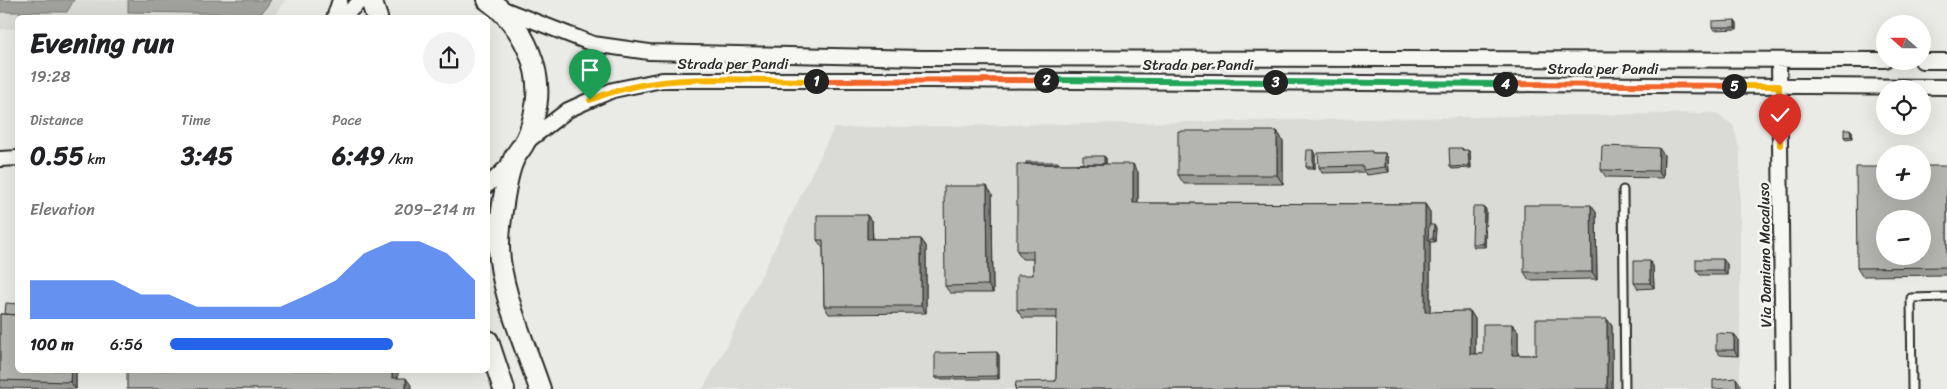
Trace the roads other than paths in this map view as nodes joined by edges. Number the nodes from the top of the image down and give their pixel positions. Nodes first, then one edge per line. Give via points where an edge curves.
1 (340, 0) edge
2 (362, 0) edge
3 (371, 0) edge
4 (493, 3) edge
5 (335, 15) edge
6 (344, 15) edge
7 (376, 15) edge
8 (1779, 60) junction
9 (1876, 60) edge
10 (1931, 61) edge
11 (1947, 61) edge
12 (1779, 86) junction
13 (1947, 87) edge
14 (524, 143) junction
15 (15, 158) edge
16 (0, 159) edge
17 (513, 161) junction
18 (490, 183) edge
19 (1623, 190) dead end
20 (1947, 297) edge
21 (490, 347) edge
22 (504, 389) edge
23 (540, 389) edge
24 (1624, 389) edge
25 (1783, 389) edge
26 (1912, 389) edge

1 - 5 street
2 - 6 street
3 - 7 street
4 - 8 street, Strada per Pandi via 534,23 592,44 648,52 922,58
4 - 14 street via 520,33 534,68 537,88 534,115
8 - 9 street, Strada per Pandi
8 - 12 street, Via Damiano Macaluso
10 - 11 street
12 - 13 street, Strada per Pandi
12 - 14 street, Strada per Pandi via 662,80 613,90 568,110
12 - 25 street, Via Damiano Macaluso
14 - 17 street
15 - 16 street
17 - 18 street
17 - 23 street via 498,244 510,301
19 - 24 lane
20 - 26 lane via 1911,298
21 - 22 street

